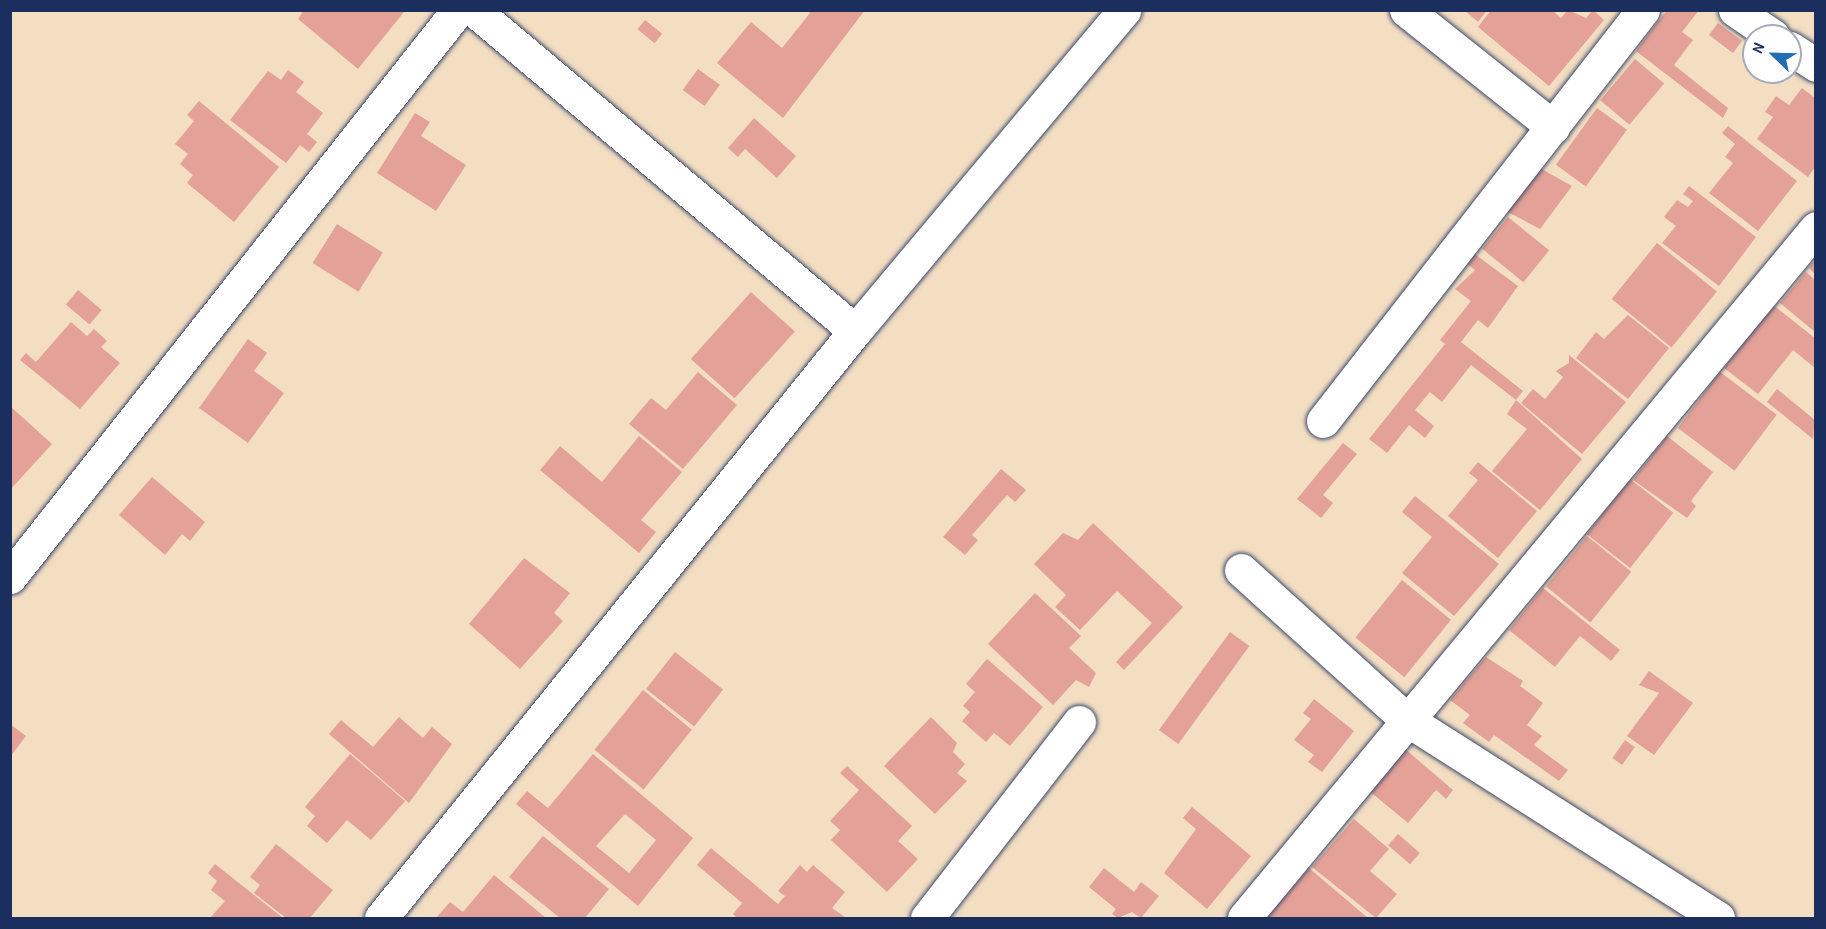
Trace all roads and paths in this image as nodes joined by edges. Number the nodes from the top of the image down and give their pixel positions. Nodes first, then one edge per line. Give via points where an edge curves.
1 (458, 10) edge
2 (474, 10) edge
3 (1124, 10) edge
4 (1406, 10) edge
5 (1643, 10) edge
6 (1735, 10) edge
7 (1755, 24) edge
8 (1802, 56) edge
9 (1815, 65) edge
10 (1553, 127) junction
11 (1815, 228) edge
12 (855, 331) junction
13 (1323, 421) dead end
14 (1241, 570) dead end
15 (10, 577) edge
16 (1406, 719) junction
17 (1079, 722) dead end
18 (381, 918) edge
19 (927, 918) edge
20 (1244, 918) edge
21 (1718, 918) edge

1 - 15 street
2 - 12 street
3 - 12 street
4 - 10 street
5 - 10 street
6 - 7 street
8 - 9 street
10 - 13 street
11 - 16 street
12 - 18 street
14 - 16 street
16 - 20 street
16 - 21 street
17 - 19 street

